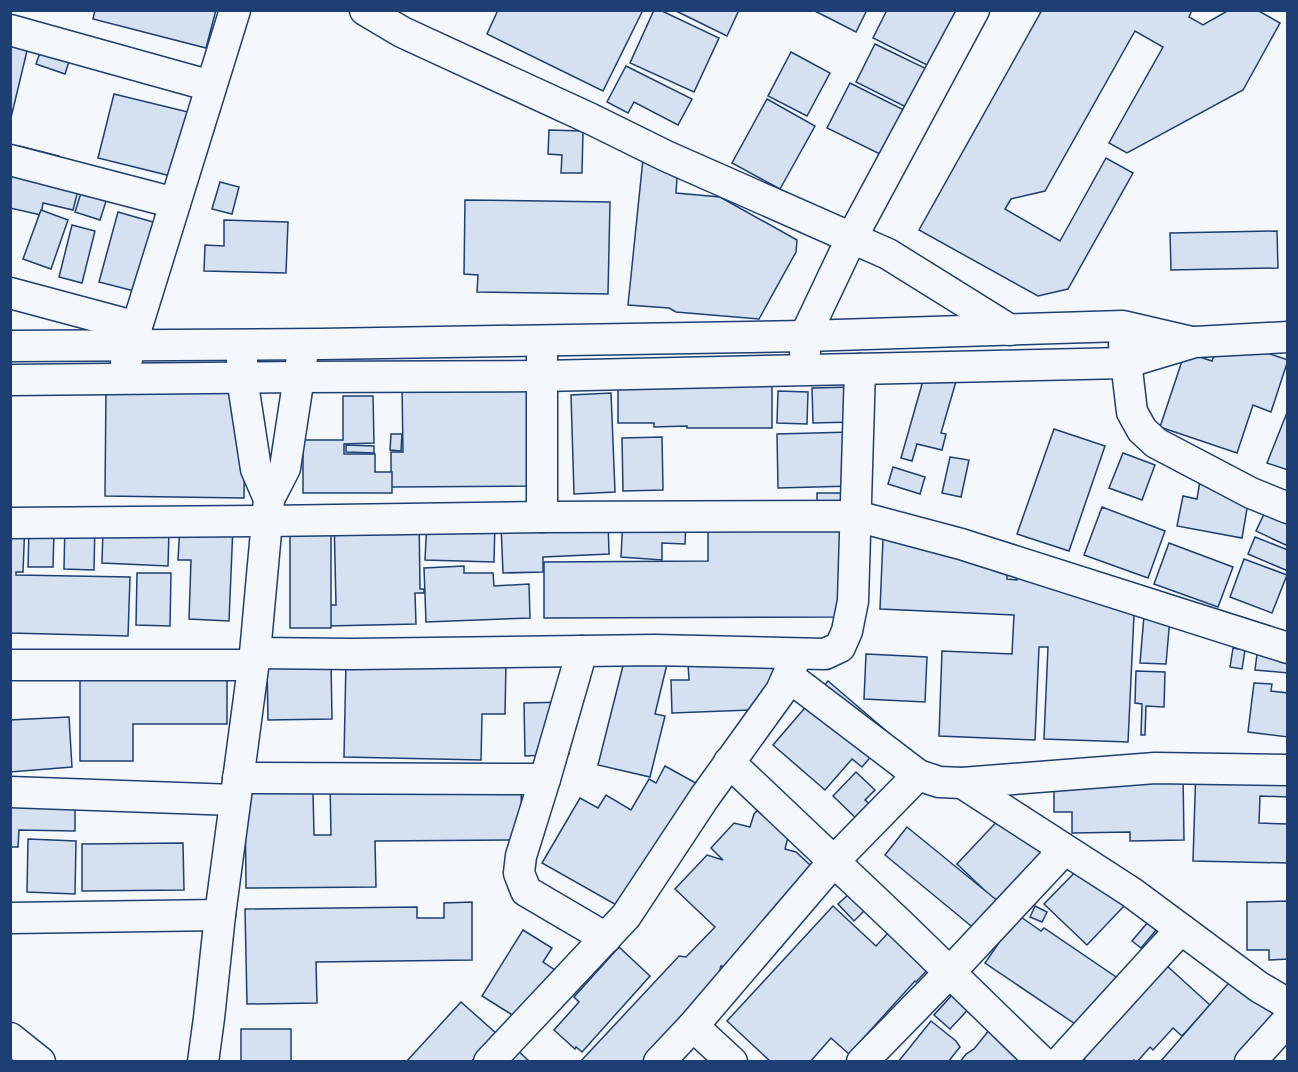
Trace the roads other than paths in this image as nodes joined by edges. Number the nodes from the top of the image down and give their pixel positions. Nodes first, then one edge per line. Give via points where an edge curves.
1 (235, 10) edge
2 (365, 10) edge
3 (974, 10) edge
4 (10, 30) edge
5 (211, 86) junction
6 (10, 160) edge
7 (175, 203) junction
8 (851, 239) junction
9 (10, 293) edge
10 (1123, 326) junction
11 (1010, 330) junction
12 (134, 336) junction
13 (805, 336) junction
14 (1287, 337) edge
15 (1253, 338) junction
16 (542, 340) junction
17 (1195, 342) junction
18 (242, 344) junction
19 (304, 344) junction
20 (10, 346) edge
21 (1287, 354) edge
22 (1125, 363) junction
23 (860, 369) junction
24 (805, 371) junction
25 (542, 376) junction
26 (299, 377) junction
27 (242, 378) junction
28 (120, 379) junction
29 (10, 380) edge
30 (1287, 508) edge
31 (268, 510) junction
32 (856, 516) junction
33 (542, 517) junction
34 (10, 523) edge
35 (1287, 648) edge
36 (582, 651) junction
37 (254, 659) junction
38 (10, 665) edge
39 (792, 665) junction
40 (729, 762) junction
41 (1287, 770) edge
42 (918, 775) junction
43 (545, 780) junction
44 (962, 783) junction
45 (237, 789) junction
46 (10, 792) edge
47 (1064, 850) junction
48 (834, 861) junction
49 (220, 915) junction
50 (10, 918) edge
51 (1181, 929) junction
52 (606, 938) junction
53 (950, 972) junction
54 (1287, 1004) edge
55 (1287, 1020) edge
56 (693, 1026) junction
57 (10, 1038) edge
58 (507, 1055) edge
59 (40, 1062) edge
60 (203, 1062) edge
61 (659, 1062) edge
62 (732, 1062) edge
63 (862, 1062) edge
64 (1042, 1062) edge
65 (1060, 1062) edge
66 (1250, 1062) edge

1 - 5 street
2 - 8 street via 402,32
3 - 8 street
4 - 5 street
5 - 7 street
6 - 7 street
7 - 12 street
8 - 11 street via 888,254
8 - 13 street
9 - 12 street
10 - 11 street
10 - 17 street
10 - 22 street
11 - 13 street
12 - 18 street
12 - 20 street
12 - 28 street
13 - 16 street
13 - 24 street
14 - 15 street
15 - 17 street
15 - 21 street
16 - 19 street
16 - 25 street
17 - 22 street
18 - 19 street
18 - 27 street
19 - 26 street
22 - 23 street
22 - 30 street via 1132,412 1142,430 1156,443
23 - 24 street
23 - 32 street
24 - 25 street
25 - 26 street
25 - 33 street
26 - 27 street
26 - 31 street via 285,468
27 - 28 street
27 - 31 street via 256,469
28 - 29 street
31 - 33 street
31 - 34 street
31 - 37 street
32 - 33 street
32 - 35 street via 961,544
32 - 39 street via 853,601 844,639 840,647
36 - 37 street
36 - 39 street via 655,650
36 - 43 street
37 - 38 street
37 - 45 street
39 - 40 street via 781,691
39 - 42 street
40 - 48 street
40 - 52 street via 626,916
41 - 44 street via 1155,768
42 - 44 street via 939,782
42 - 48 street
43 - 45 street
43 - 52 street via 519,873 526,891
44 - 47 street
45 - 46 street
45 - 49 street
47 - 51 street
47 - 53 street
48 - 53 street
48 - 56 street
49 - 50 street
49 - 60 street
51 - 54 street
51 - 65 street
52 - 58 street
53 - 63 street
53 - 64 street
55 - 66 street
56 - 61 street
56 - 62 street
57 - 59 street

